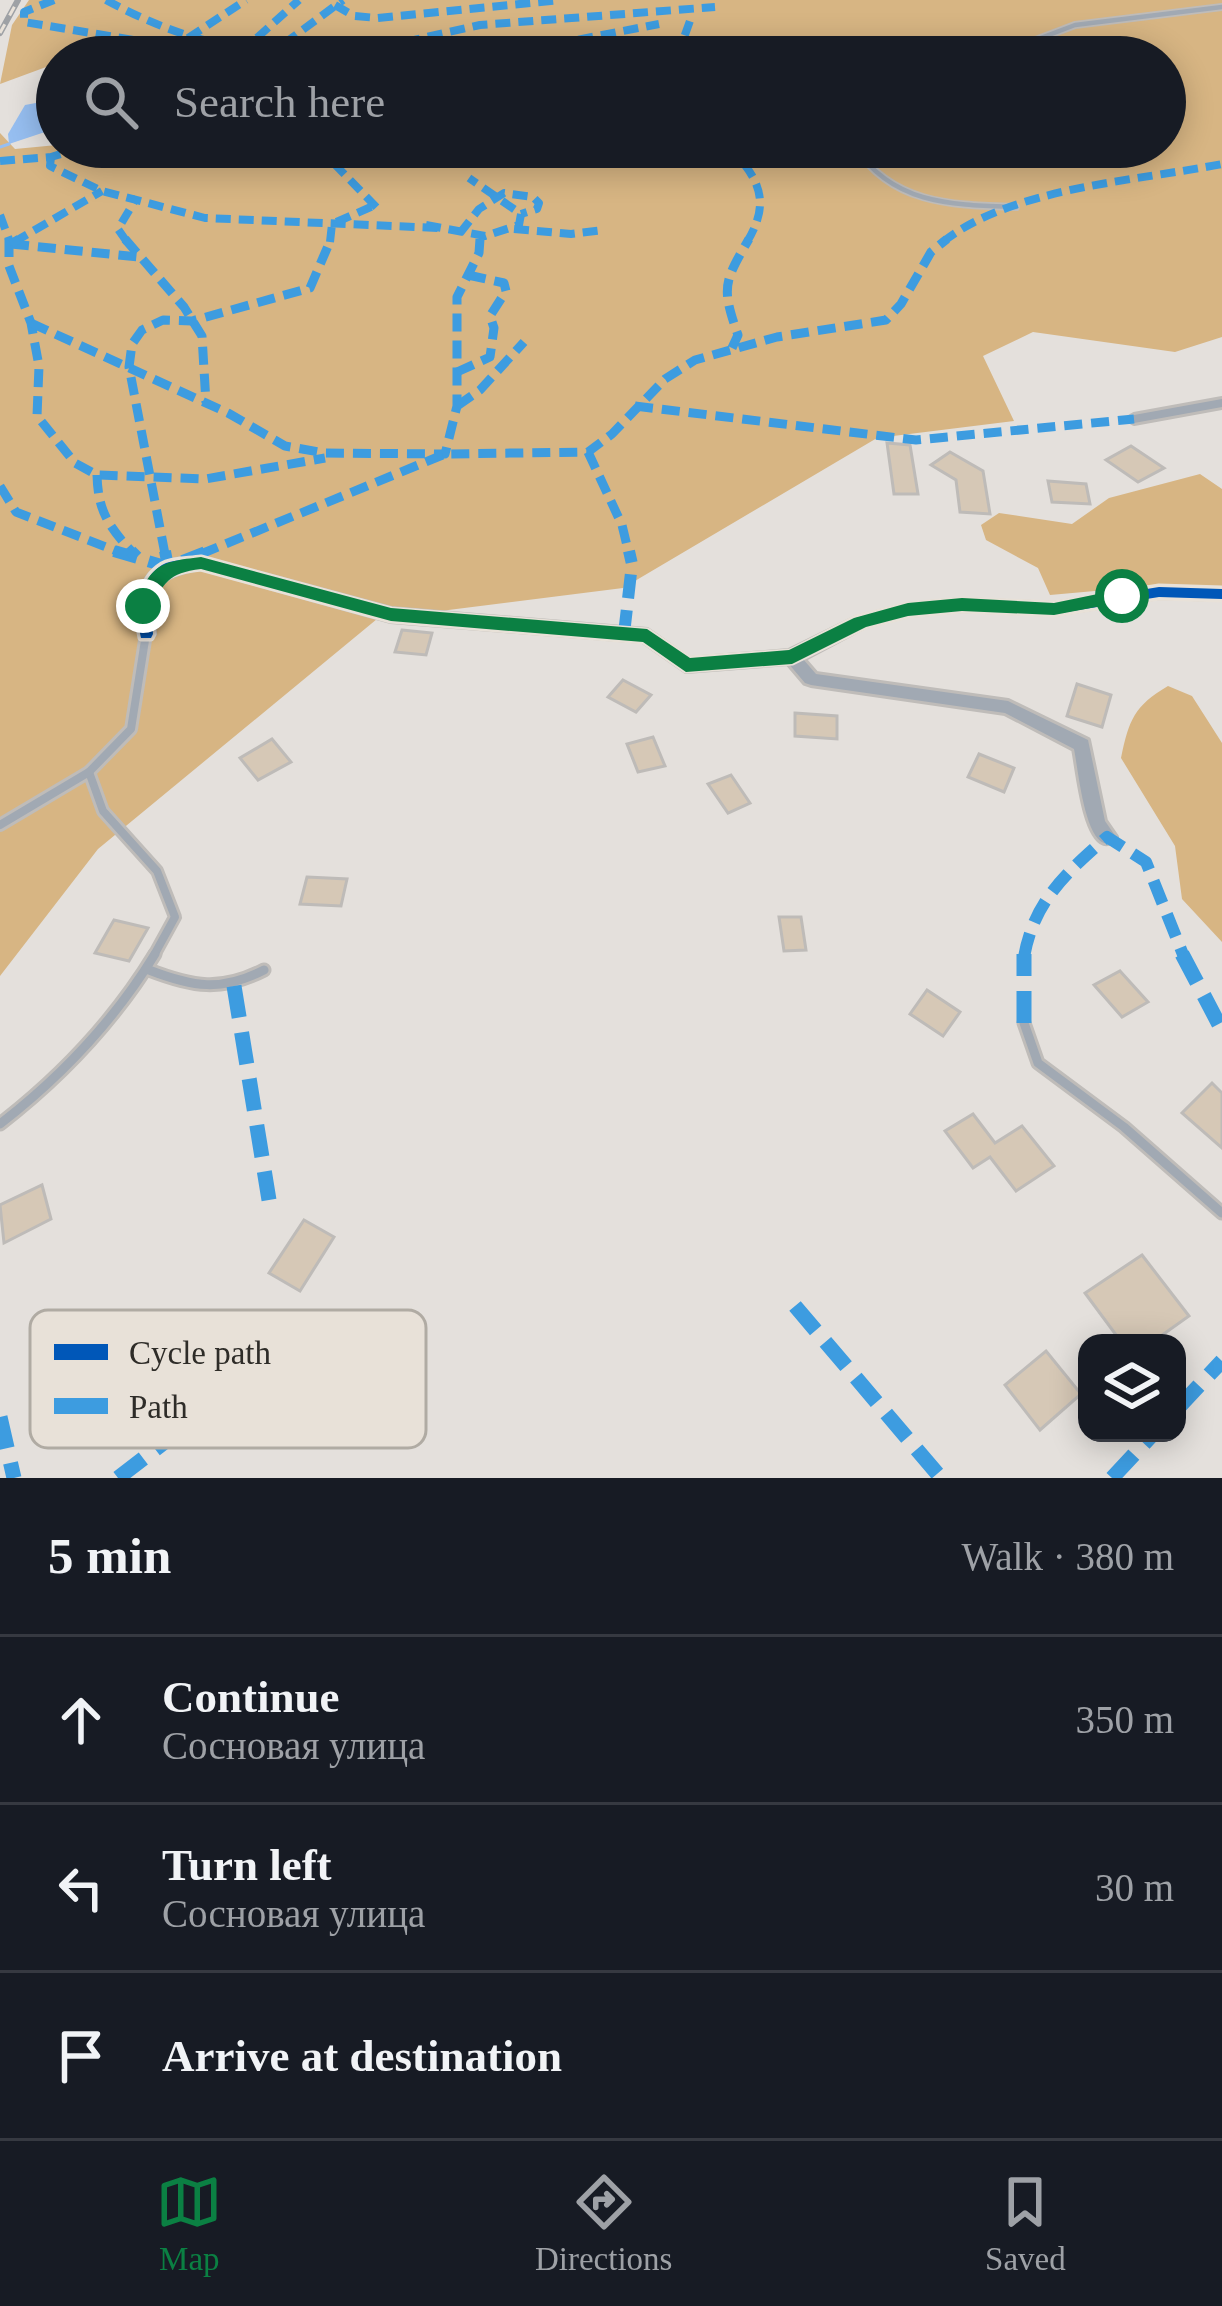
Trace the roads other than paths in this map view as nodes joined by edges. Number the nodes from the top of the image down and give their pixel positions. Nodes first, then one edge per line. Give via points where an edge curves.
1 (1222, 7) edge
2 (1040, 36) edge
3 (870, 168) edge
4 (1016, 207) dead end
5 (1222, 403) edge
6 (1133, 419) dead end
7 (1222, 594) edge
8 (146, 634) joint
9 (792, 657) junction
10 (88, 772) junction
11 (0, 825) edge
12 (1108, 837) dead end
13 (149, 970) junction
14 (264, 970) dead end
15 (1024, 1023) dead end
16 (0, 1124) edge
17 (1222, 1214) edge

1 - 2 lane via 1148,11
3 - 4 lane via 880,183 913,198
5 - 6 street
7 - 9 street via 1159,592 1054,609 908,610 861,622
8 - 9 street via 143,606 154,580 168,567 201,563 391,614 647,636 686,665
8 - 10 lane via 131,729
9 - 12 street via 811,679 1008,707 1082,745 1097,823
10 - 11 lane
10 - 13 lane via 103,812 157,871 175,916
13 - 14 lane via 203,991
13 - 16 lane via 61,1071
15 - 17 lane via 1038,1063

